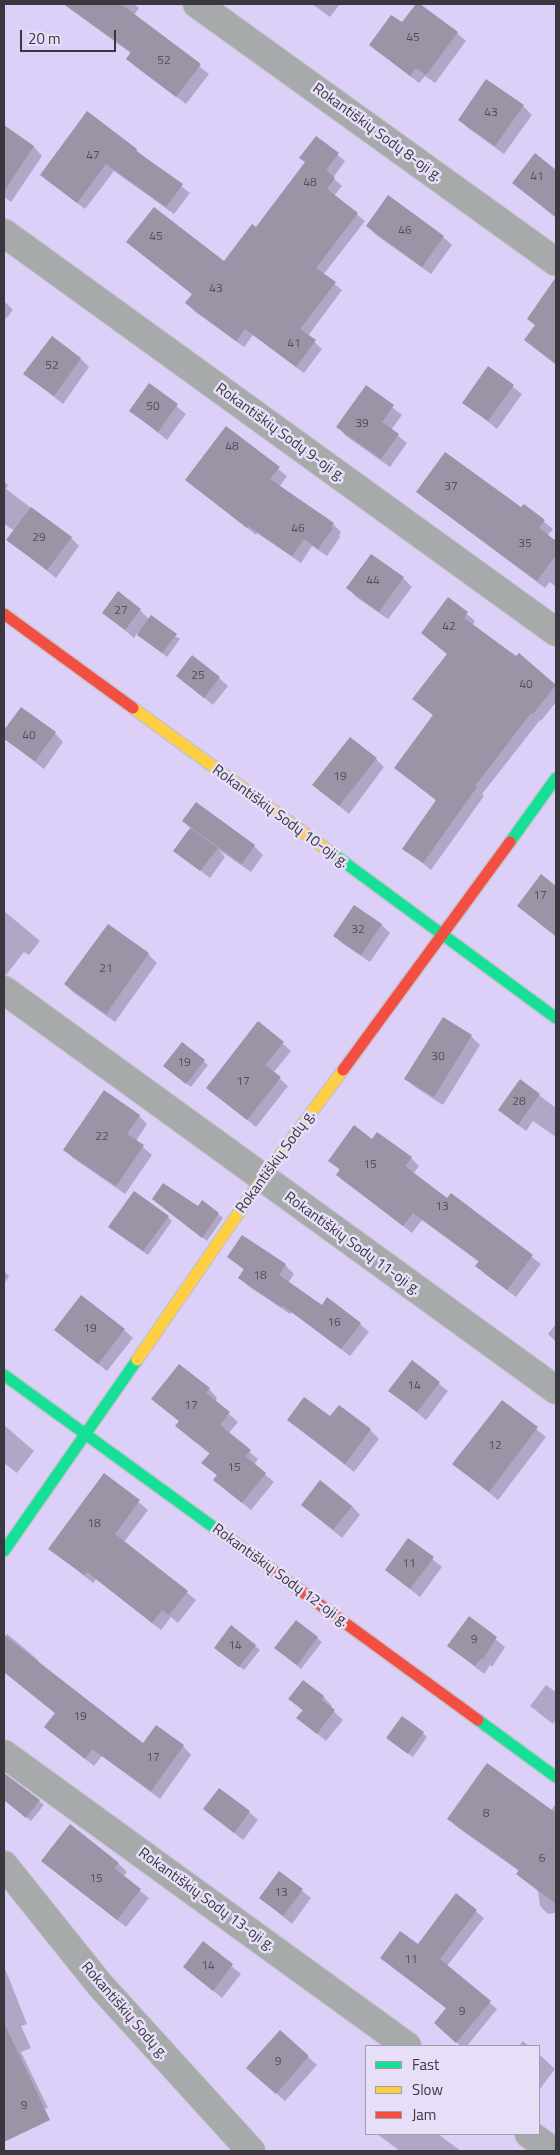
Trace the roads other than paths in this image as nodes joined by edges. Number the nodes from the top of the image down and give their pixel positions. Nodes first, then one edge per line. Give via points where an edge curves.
1 (197, 4) edge
2 (4, 233) edge
3 (556, 262) edge
4 (4, 614) edge
5 (556, 632) edge
6 (556, 778) edge
7 (442, 936) junction
8 (4, 990) edge
9 (556, 1018) edge
10 (262, 1179) junction
11 (4, 1374) edge
12 (556, 1390) edge
13 (86, 1434) junction
14 (4, 1551) edge
15 (4, 1754) edge
16 (556, 1777) edge
17 (4, 1865) edge
18 (406, 2045) edge
19 (530, 2135) edge
20 (251, 2151) edge
21 (553, 2151) edge

1 - 3 street, Rokantiškių Sodų 8-oji g.
2 - 5 street, Rokantiškių Sodų 9-oji g.
4 - 7 street, Rokantiškių Sodų 10-oji g.
6 - 7 street, Rokantiškių Sodų g.
7 - 9 street, Rokantiškių Sodų 10-oji g.
7 - 10 street, Rokantiškių Sodų g.
8 - 10 street, Rokantiškių Sodų 11-oji g.
10 - 12 street, Rokantiškių Sodų 11-oji g.
10 - 13 street, Rokantiškių Sodų g.
11 - 13 street, Rokantiškių Sodų 12-oji g.
13 - 14 street, Rokantiškių Sodų g.
13 - 16 street, Rokantiškių Sodų 12-oji g.
15 - 18 street, Rokantiškių Sodų 13-oji g.
17 - 20 street, Rokantiškių Sodų g. via 100,1986
19 - 21 street

